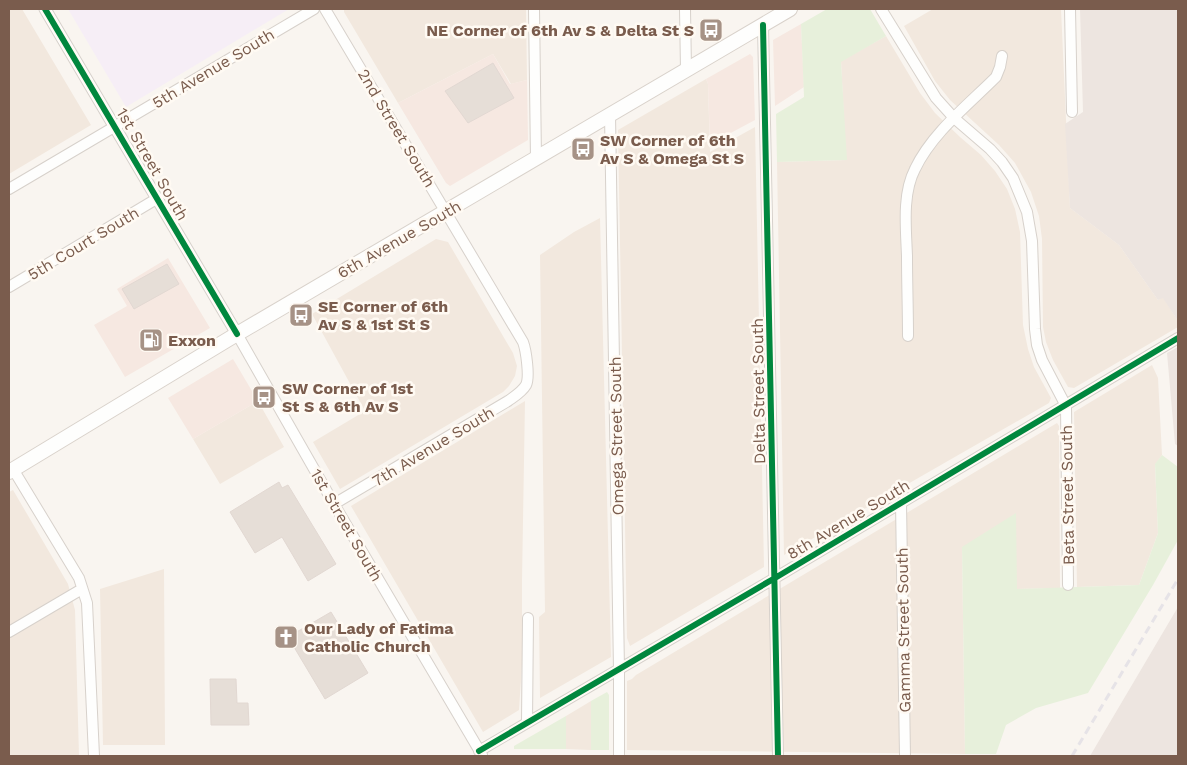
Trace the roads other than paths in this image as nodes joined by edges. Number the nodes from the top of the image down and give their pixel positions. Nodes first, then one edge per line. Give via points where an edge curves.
1 (45, 9) edge
2 (314, 9) edge
3 (325, 9) edge
4 (534, 9) edge
5 (685, 9) edge
6 (790, 9) edge
7 (882, 9) edge
8 (1070, 9) edge
9 (763, 25) junction
10 (1002, 56) dead end
11 (686, 70) junction
12 (1072, 112) dead end
13 (610, 115) junction
14 (954, 118) junction
15 (115, 126) junction
16 (536, 159) junction
17 (9, 189) edge
18 (158, 198) junction
19 (447, 212) junction
20 (9, 287) edge
21 (237, 334) junction
22 (908, 336) dead end
23 (1178, 338) edge
24 (527, 383) joint
25 (1066, 406) junction
26 (11, 471) edge
27 (901, 503) junction
28 (334, 504) junction
29 (775, 578) junction
30 (1068, 585) dead end
31 (82, 589) junction
32 (528, 618) dead end
33 (9, 632) edge
34 (620, 670) junction
35 (527, 722) junction
36 (481, 753) edge
37 (94, 756) edge
38 (619, 756) edge
39 (778, 756) edge
40 (905, 756) edge

1 - 15 street, 1st Street South
2 - 15 street, 5th Avenue South
3 - 19 street, 2nd Street South
4 - 16 street
5 - 11 street
6 - 9 main road, 6th Avenue South
7 - 14 street via 927,85
8 - 12 street
9 - 11 main road, 6th Avenue South
9 - 29 street, Delta Street South
10 - 14 street via 996,77
11 - 13 main road, 6th Avenue South
13 - 16 main road, 6th Avenue South
13 - 34 street, Omega Street South
14 - 22 street via 928,148 910,181 906,228
14 - 25 street via 1002,162 1020,194 1032,241 1037,345
15 - 17 street, 5th Avenue South
15 - 18 street, 1st Street South
16 - 19 main road, 6th Avenue South
18 - 20 street, 5th Court South
18 - 21 street, 1st Street South
19 - 21 main road, 6th Avenue South
19 - 24 street, 2nd Street South via 526,349
21 - 26 main road, 6th Avenue South
21 - 28 street, 1st Street South
23 - 25 street, 8th Avenue South
24 - 28 street, 7th Avenue South via 508,401
25 - 27 street, 8th Avenue South
25 - 30 street, Beta Street South
26 - 31 street via 79,578
27 - 29 street, 8th Avenue South
27 - 40 street, Gamma Street South
28 - 36 street, 1st Street South
29 - 34 street, 8th Avenue South
29 - 39 street, Delta Street South
31 - 33 street
31 - 37 street via 87,604
32 - 35 street
34 - 35 street, 8th Avenue South
34 - 38 street, Omega Street South
35 - 36 street, 8th Avenue South

